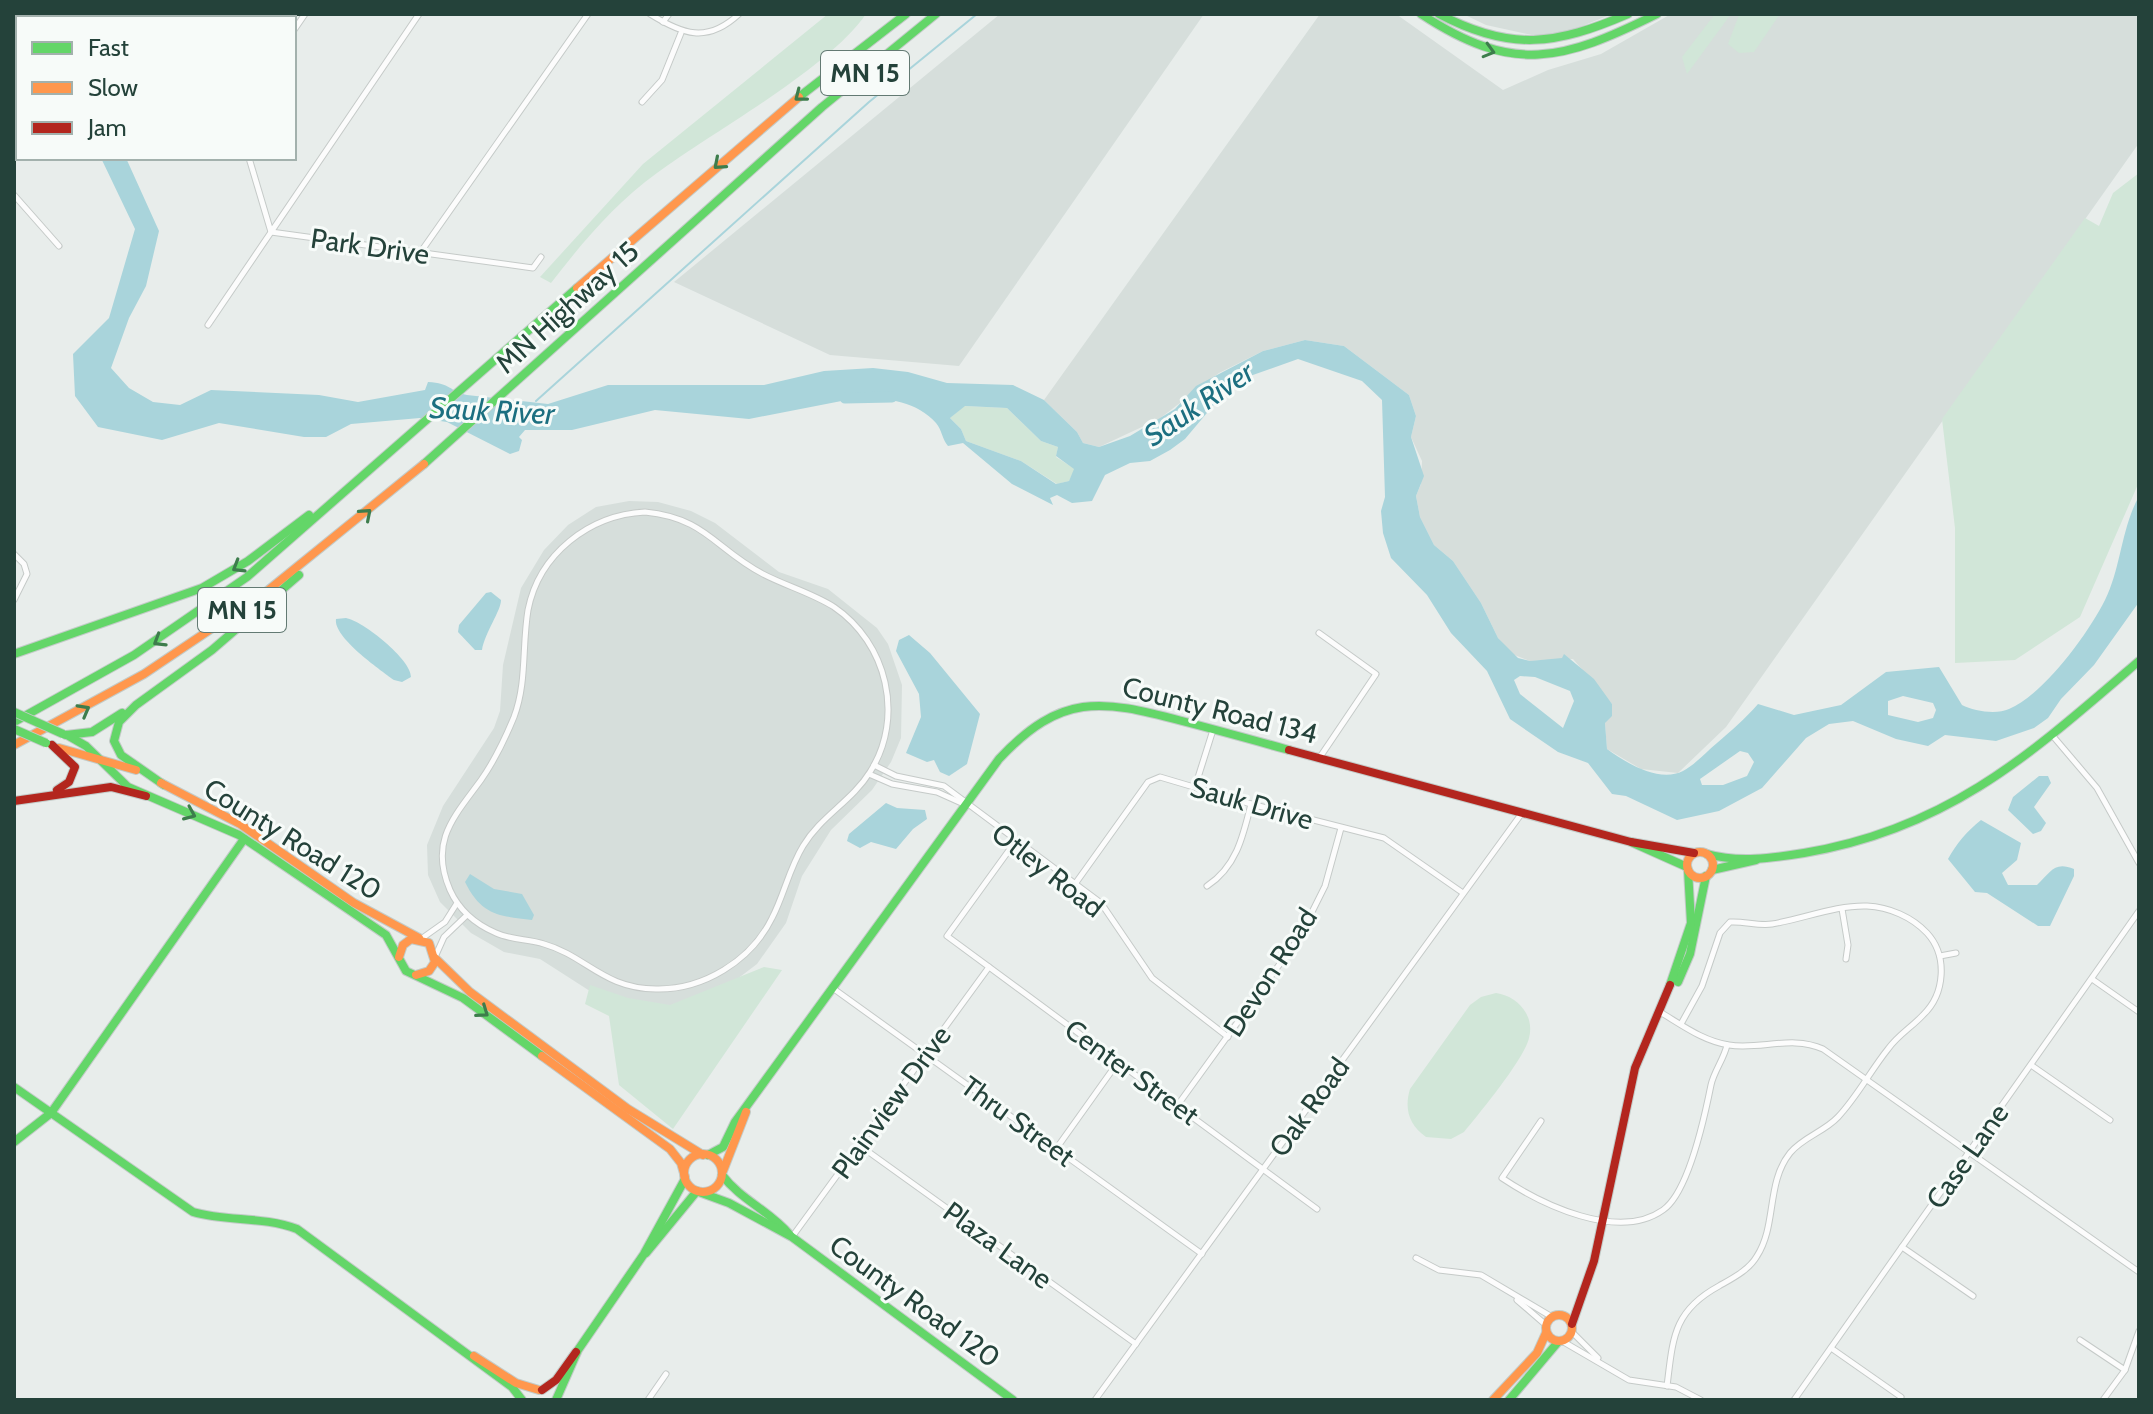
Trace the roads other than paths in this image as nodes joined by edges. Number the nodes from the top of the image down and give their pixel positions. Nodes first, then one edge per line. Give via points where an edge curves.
1 (419, 14) edge
2 (588, 14) edge
3 (650, 14) edge
4 (669, 14) edge
5 (739, 14) edge
6 (906, 14) edge
7 (936, 14) edge
8 (1421, 14) edge
9 (1439, 14) edge
10 (1628, 14) edge
11 (1657, 14) edge
12 (663, 22) junction
13 (681, 33) junction
14 (642, 102) dead end
15 (250, 160) edge
16 (14, 195) edge
17 (271, 232) junction
18 (59, 246) dead end
19 (420, 253) junction
20 (541, 257) dead end
21 (208, 325) dead end
22 (391, 454) junction
23 (341, 535) junction
24 (14, 554) edge
25 (14, 600) edge
26 (1319, 633) dead end
27 (14, 654) edge
28 (2139, 661) edge
29 (137, 704) junction
30 (14, 712) edge
31 (14, 722) edge
32 (14, 729) edge
33 (1213, 730) junction
34 (64, 734) junction
35 (2052, 735) junction
36 (49, 744) junction
37 (14, 745) edge
38 (1320, 757) junction
39 (100, 761) junction
40 (874, 765) junction
41 (869, 774) junction
42 (164, 785) junction
43 (1195, 787) junction
44 (146, 796) junction
45 (32, 798) junction
46 (14, 801) edge
47 (1251, 804) junction
48 (967, 805) junction
49 (1522, 813) junction
50 (1341, 828) junction
51 (244, 839) junction
52 (1015, 842) junction
53 (1631, 842) junction
54 (1694, 853) junction
55 (1707, 854) junction
56 (1782, 856) junction
57 (2139, 863) edge
58 (1687, 868) junction
59 (1709, 873) junction
60 (1075, 884) junction
61 (1207, 886) dead end
62 (1463, 893) junction
63 (457, 903) junction
64 (1842, 909) junction
65 (2139, 911) edge
66 (467, 915) junction
67 (420, 939) junction
68 (1956, 953) dead end
69 (1940, 956) junction
70 (435, 958) junction
71 (399, 959) junction
72 (1846, 959) dead end
73 (989, 967) junction
74 (415, 975) junction
75 (2092, 979) junction
76 (834, 989) junction
77 (1670, 994) junction
78 (1660, 1012) junction
79 (2139, 1012) edge
80 (1681, 1024) junction
81 (1228, 1037) junction
82 (1727, 1045) junction
83 (926, 1055) junction
84 (1118, 1062) junction
85 (2031, 1065) junction
86 (1866, 1079) junction
87 (14, 1087) edge
88 (1177, 1106) junction
89 (746, 1110) junction
90 (51, 1113) junction
91 (2110, 1120) dead end
92 (1541, 1121) dead end
93 (14, 1142) edge
94 (859, 1145) junction
95 (1056, 1149) junction
96 (1969, 1152) junction
97 (706, 1155) junction
98 (1263, 1169) junction
99 (722, 1174) junction
100 (685, 1178) junction
101 (698, 1191) junction
102 (1317, 1209) dead end
103 (1602, 1219) junction
104 (792, 1237) junction
105 (1902, 1247) junction
106 (644, 1254) junction
107 (1202, 1254) junction
108 (1416, 1258) dead end
109 (2139, 1272) edge
110 (1501, 1286) junction
111 (1583, 1292) junction
112 (1973, 1296) dead end
113 (1557, 1316) junction
114 (1572, 1328) junction
115 (1546, 1329) junction
116 (2139, 1331) edge
117 (2080, 1340) dead end
118 (1560, 1342) junction
119 (1136, 1344) junction
120 (1831, 1348) junction
121 (578, 1350) junction
122 (467, 1353) junction
123 (1607, 1367) junction
124 (2125, 1370) junction
125 (666, 1374) dead end
126 (1667, 1386) junction
127 (540, 1390) junction
128 (1901, 1397) dead end
129 (523, 1400) edge
130 (555, 1400) edge
131 (648, 1400) edge
132 (1013, 1400) edge
133 (1095, 1400) edge
134 (1493, 1400) edge
135 (1509, 1400) edge
136 (1701, 1400) edge
137 (1794, 1400) edge
138 (2103, 1400) edge

1 - 17 street
2 - 19 street
3 - 12 street
4 - 12 street
5 - 13 street via 706,32
6 -> 22 main road, MN Highway 15 / MN 15 via 778,113
23 -> 7 main road, MN Highway 15 / MN 15 via 795,132
8 -> 11 main road via 1467,43 1527,57 1578,50
9 - 10 main road via 1489,36 1540,44 1582,34
12 - 13 street
13 - 14 street via 662,80
15 - 17 street, Park Drive
16 - 18 street
17 - 19 street, Park Drive
17 - 21 street
19 - 20 street, Park Drive via 533,268
22 -> 27 main road via 248,561 202,588
22 -> 31 main road, MN Highway 15 / MN 15 via 176,630
23 - 29 main road via 273,599
37 -> 23 main road, MN Highway 15 / MN 15 via 163,664
24 - 25 street via 27,574
26 - 38 street via 1376,674
28 - 35 main road
29 - 34 main road via 92,732
29 - 42 main road via 116,726 116,747
30 - 34 main road, County Road 120, bridge
32 - 36 main road, County Road 120, bridge
33 - 38 main road, County Road 134
33 - 43 street
33 - 48 main road, County Road 134 via 1123,705 1063,709 1022,733
34 - 39 main road, County Road 120
35 - 56 main road via 1993,784 1904,830 1847,847
35 - 57 street via 2097,788
36 - 39 main road, County Road 120
36 - 45 main road via 72,762 74,774 62,788
38 - 49 main road, County Road 134
39 - 42 main road, County Road 120 via 133,768
39 - 44 main road, County Road 120
40 - 41 street
40 - 48 street via 896,776 944,786
40 - 63 street via 887,728 888,698 877,655 856,626 821,599 754,569 697,525 660,513 614,515 569,541 535,588 516,711 498,754 459,806 443,842 443,869
41 - 48 street
41 - 66 street via 815,828 753,947 708,979 671,988 626,985 598,975 553,947 497,934
42 - 67 main road, County Road 120 via 240,824 354,903
43 - 47 street, Sauk Drive
43 - 60 street, Sauk Drive via 1160,777 1148,782
44 - 45 main road via 111,787
44 -> 51 main road, County Road 120
45 - 46 main road
47 - 50 street, Sauk Drive
47 - 61 street via 1241,845 1222,876
48 - 52 street, Otley Road
48 - 76 main road, County Road 134
49 - 53 main road, County Road 134
49 - 62 street, Oak Road
50 - 62 street, Sauk Drive via 1384,838
50 - 81 street, Devon Road via 1325,886 1300,936
51 - 71 main road, County Road 120 via 386,935
51 - 90 main road
52 - 60 street, Otley Road
52 - 73 street, Center Street via 947,936
53 - 54 main road, County Road 134
53 - 58 main road, County Road 134
54 - 55 main road, County Road 134
54 - 58 main road
55 - 56 main road via 1726,860
55 - 59 main road
56 - 59 main road
58 - 59 main road, County Road 134 via 1695,877
58 - 77 main road via 1690,919
59 - 77 main road via 1700,892 1692,952
60 - 81 street, Otley Road via 1101,903 1152,978
62 - 98 street, Oak Road
63 - 66 street
63 - 67 street via 445,922
64 - 69 street via 1873,907 1912,920
64 - 72 street
64 - 80 street via 1770,924 1730,922 1720,933 1702,986
65 - 75 street, Case Lane
66 - 70 street via 444,937
67 - 70 main road via 432,947
67 - 71 main road via 403,945
68 - 69 street
69 - 86 street via 1940,981 1932,1004
70 - 74 main road via 429,971
70 - 97 main road via 455,981 611,1097
71 - 74 main road via 402,968
73 - 83 street, Plainview Drive
73 - 84 street, Center Street
74 -> 100 main road via 463,998 670,1149
75 - 79 street
75 - 85 street, Case Lane
76 - 83 street, Thru Street
76 - 89 main road, County Road 134
77 - 78 main road
78 - 80 street
78 - 103 main road via 1632,1082
80 - 82 street
81 - 88 street, Devon Road
82 - 86 street via 1808,1044
82 - 103 street via 1712,1082 1708,1114 1672,1200 1664,1210 1629,1223
83 - 94 street, Plainview Drive
83 - 95 street, Thru Street
84 - 88 street, Center Street
84 - 95 street
85 - 91 street
85 - 96 street, Case Lane
86 - 96 street
86 - 126 street via 1837,1118 1803,1140 1783,1164 1767,1232 1749,1267 1698,1297 1681,1317
87 - 90 main road
88 - 98 street, Center Street
89 - 97 main road, County Road 134 via 721,1149
89 - 99 main road, County Road 134
90 - 93 main road
90 - 122 main road via 193,1212 217,1219 270,1219 297,1229
92 - 103 street via 1502,1178 1563,1211
94 - 104 street, Plainview Drive
94 - 119 street, Plaza Lane
95 - 107 street, Thru Street
96 - 105 street, Case Lane
96 - 109 street
97 - 99 main road via 718,1162
97 - 100 main road via 689,1161
98 - 102 street, Center Street
98 - 107 street, Oak Road
99 - 101 main road via 714,1189
99 - 104 main road, County Road 120 via 737,1196 780,1222
100 - 101 main road
100 - 106 main road
101 - 104 main road, County Road 120
101 - 106 main road via 678,1207
103 - 111 main road
104 - 132 main road, County Road 120
105 - 112 street
105 - 120 street, Case Lane
106 - 121 main road
107 - 119 street, Oak Road
108 - 110 street via 1439,1270 1481,1275
110 - 113 street
110 - 115 street
111 - 113 main road
111 - 114 main road
113 - 114 main road
113 - 115 main road
114 - 118 main road
114 - 123 street
115 - 118 main road
115 - 134 main road via 1537,1353
116 - 124 street
117 - 124 street
118 - 123 street
118 - 135 main road
119 - 133 street, Oak Road
120 - 128 street
120 - 137 street, Case Lane
121 - 127 main road via 556,1380
121 - 130 main road
122 - 127 main road via 516,1383
122 - 129 main road
123 - 126 street via 1639,1383
124 - 138 street
125 - 131 street
126 - 136 street
127 - 129 main road
127 - 130 main road

